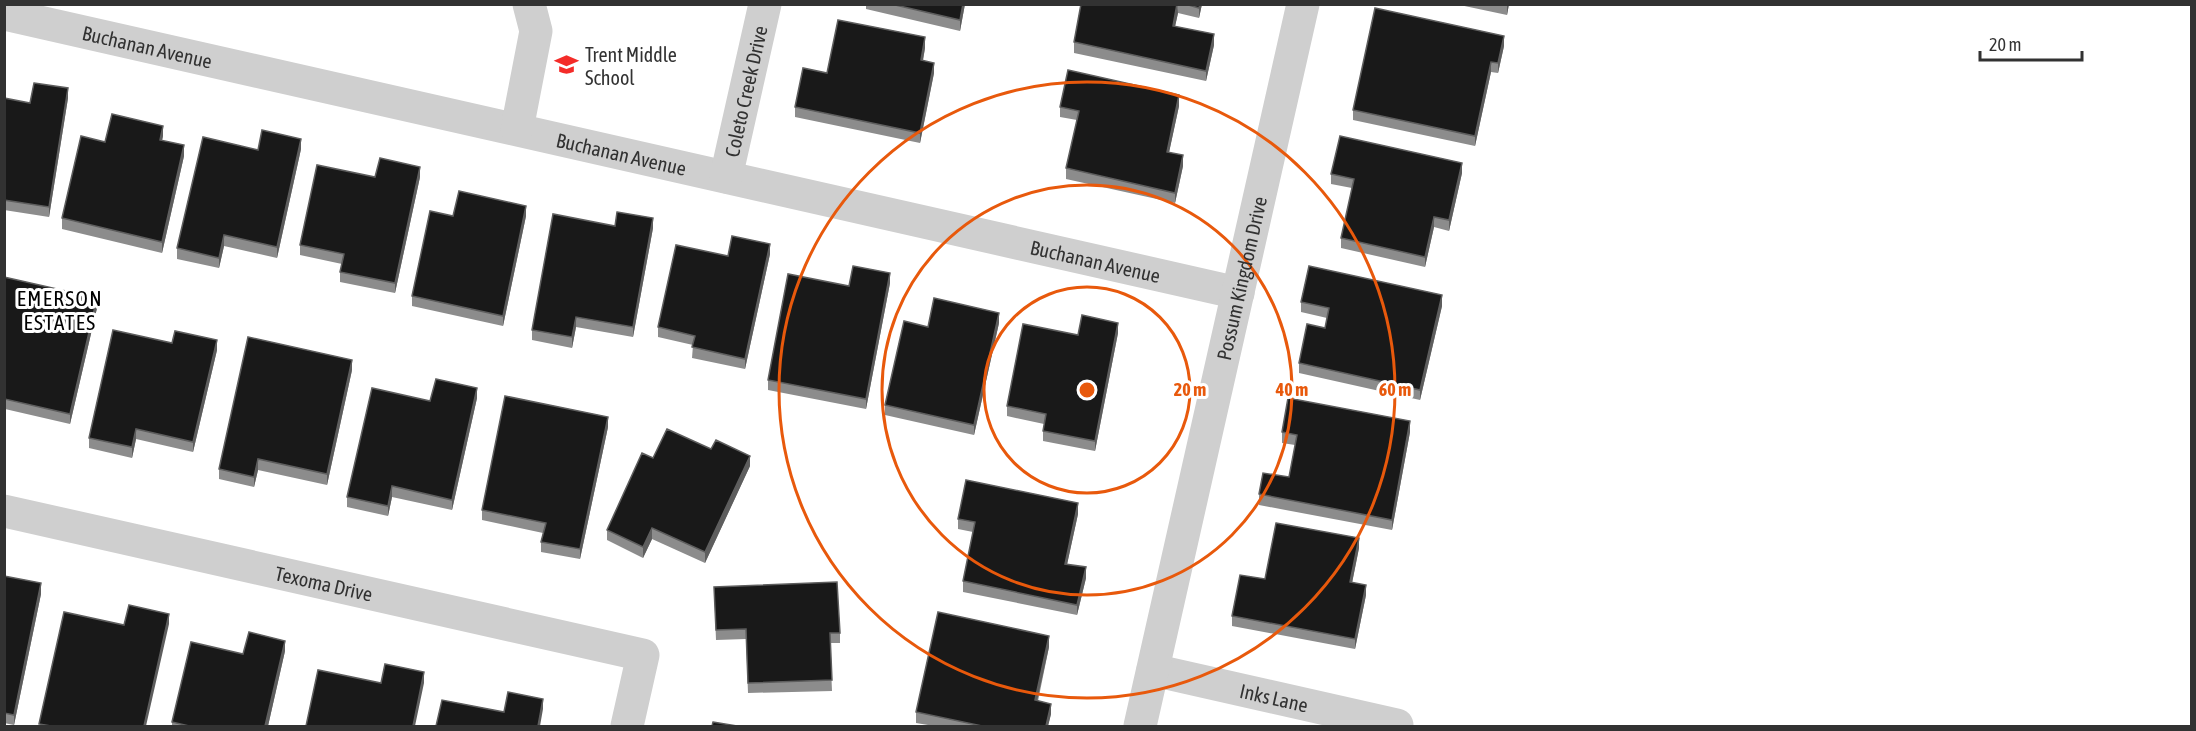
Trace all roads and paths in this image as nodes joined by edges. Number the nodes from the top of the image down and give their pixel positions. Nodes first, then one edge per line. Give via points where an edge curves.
1 (529, 4) edge
2 (765, 4) edge
3 (1304, 4) edge
4 (4, 14) edge
5 (517, 129) junction
6 (726, 177) junction
7 (1238, 293) junction
8 (4, 511) edge
9 (1153, 670) junction
10 (1397, 725) edge
11 (627, 726) edge
12 (1140, 726) edge

1 - 5 street via 536,31
2 - 6 street, Coleto Creek Drive
3 - 7 street, Possum Kingdom Drive
4 - 5 street, Buchanan Avenue
5 - 6 street, Buchanan Avenue
6 - 7 street, Buchanan Avenue
7 - 9 street, Possum Kingdom Drive
8 - 11 street, Texoma Drive via 643,655
9 - 10 street, Inks Lane
9 - 12 street, Possum Kingdom Drive

